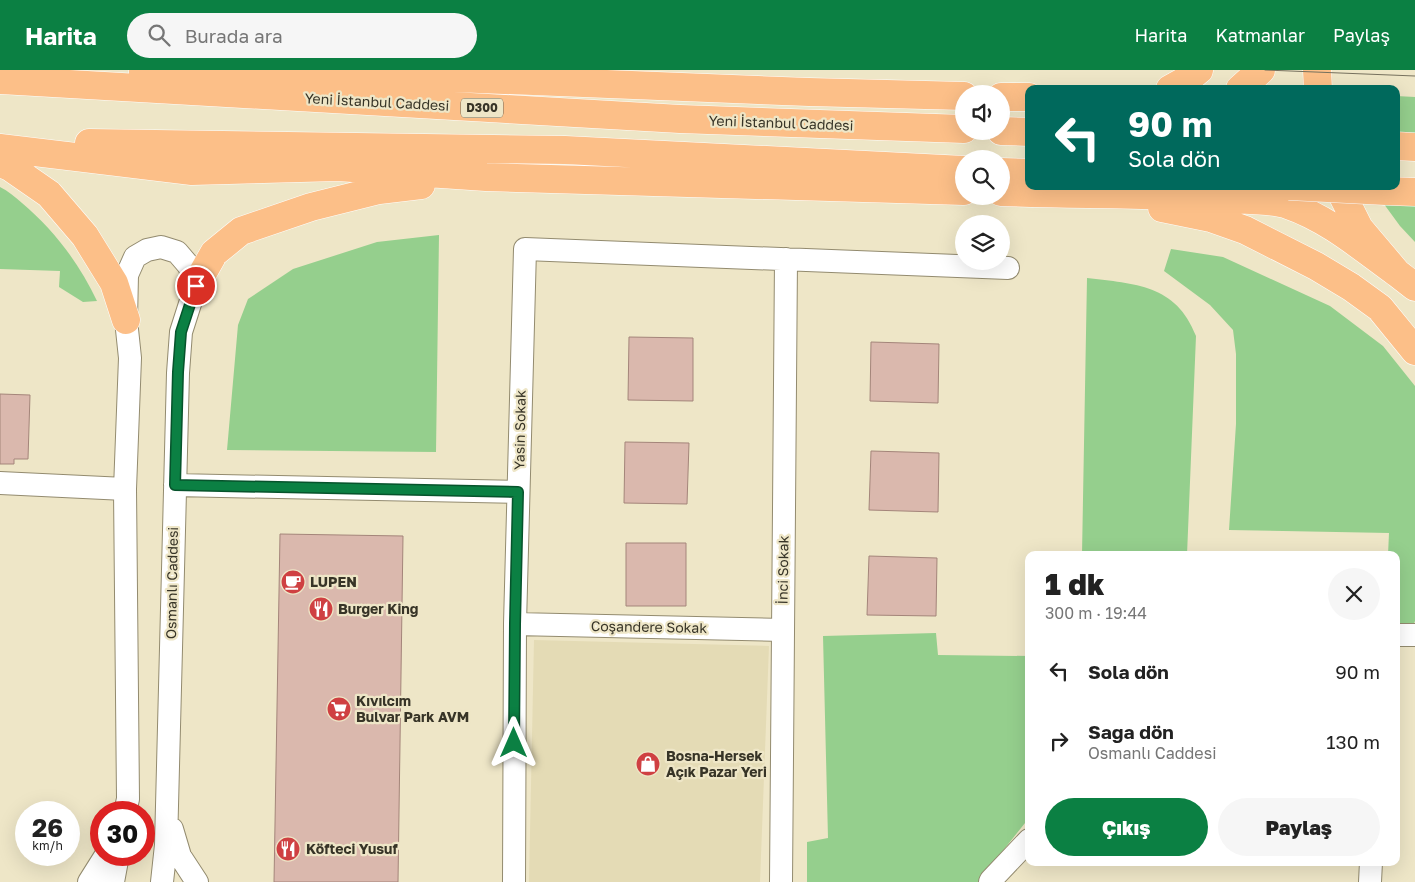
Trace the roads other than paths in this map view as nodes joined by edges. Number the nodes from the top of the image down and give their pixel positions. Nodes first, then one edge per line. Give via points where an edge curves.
1 (1199, 70) edge
2 (1260, 70) edge
3 (1317, 70) edge
4 (139, 71) edge
5 (0, 78) edge
6 (1178, 85) edge
7 (1244, 85) edge
8 (1318, 85) edge
9 (955, 96) edge
10 (1010, 97) edge
11 (1025, 98) edge
12 (955, 129) edge
13 (1010, 131) edge
14 (1025, 132) edge
15 (0, 142) edge
16 (1400, 146) edge
17 (1415, 147) edge
18 (0, 148) edge
19 (0, 163) edge
20 (955, 170) edge
21 (1010, 172) edge
22 (1025, 173) edge
23 (486, 177) junction
24 (1340, 190) edge
25 (1367, 190) edge
26 (955, 191) edge
27 (1010, 192) edge
28 (1415, 192) edge
29 (1077, 195) junction
30 (786, 259) junction
31 (955, 266) edge
32 (1406, 280) edge
33 (196, 286) junction
34 (126, 320) junction
35 (1415, 351) edge
36 (0, 483) edge
37 (175, 485) junction
38 (125, 488) junction
39 (518, 492) junction
40 (515, 624) junction
41 (782, 630) junction
42 (1400, 635) edge
43 (1415, 635) edge
44 (125, 801) edge
45 (167, 812) junction
46 (1025, 844) edge
47 (99, 866) edge
48 (116, 866) edge
49 (1371, 866) edge
50 (89, 882) edge
51 (113, 882) edge
52 (162, 882) edge
53 (197, 882) edge
54 (514, 882) edge
55 (781, 882) edge
56 (990, 882) edge
57 (1370, 882) edge

1 - 6 highway
2 - 7 highway
3 - 8 highway
4 - 5 highway
4 - 9 highway via 252,70
5 - 12 highway, Yeni İstanbul Caddesi / D300 via 670,118
10 - 11 highway
13 - 14 highway
15 - 20 highway via 565,150
16 - 17 highway
18 - 23 highway via 192,171 338,167
19 - 34 highway via 49,194 85,236 114,283
21 - 22 highway
23 - 26 highway
23 - 33 highway via 379,190 311,207 241,231 214,253
24 - 32 highway via 1359,228
25 - 28 highway, bridge
27 - 29 highway
29 - 32 highway via 1197,196 1286,204 1321,219
29 - 35 highway via 1211,218 1245,230 1352,287 1380,308
30 - 31 street
30 - 39 street, Yasin Sokak via 525,248
30 - 41 street, İnci Sokak
33 - 34 street via 189,266 177,252 161,247 147,250 135,257 127,275
33 - 37 street, Osmanlı Caddesi via 181,332
34 - 38 street via 130,358
36 - 38 street
37 - 39 street
37 - 45 street, Osmanlı Caddesi
38 - 44 street
39 - 40 street, Yasin Sokak
40 - 41 street, Coşandere Sokak
40 - 54 street, Yasin Sokak
41 - 55 street, İnci Sokak
42 - 43 street
45 - 52 street, Osmanlı Caddesi
45 - 53 street via 180,856
46 - 56 street
47 - 50 street
48 - 51 street
49 - 57 street

